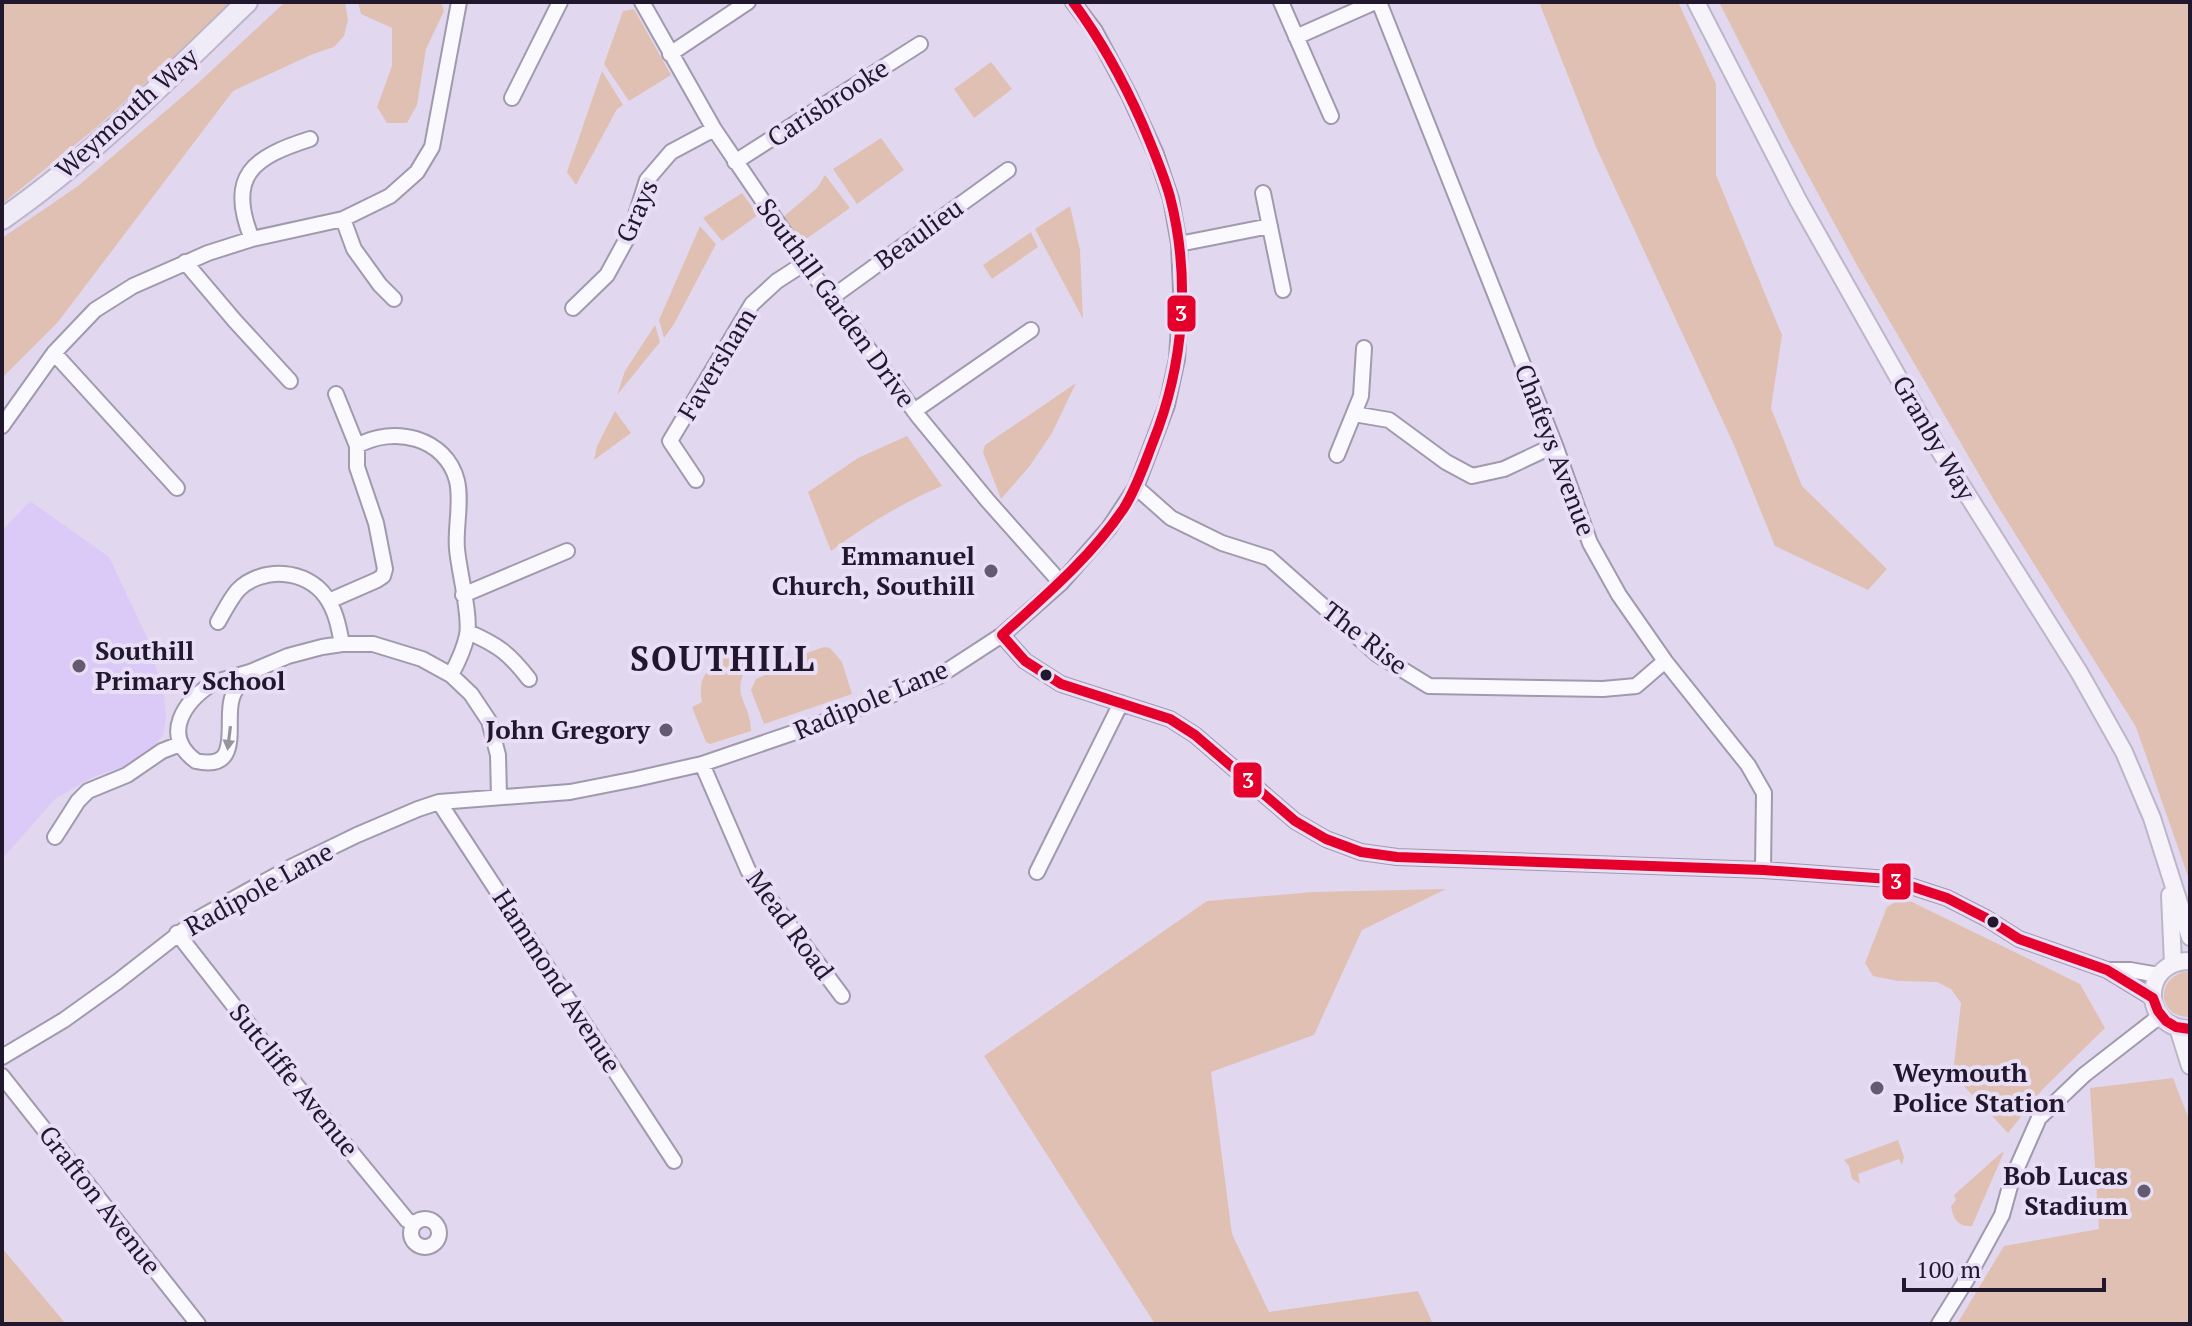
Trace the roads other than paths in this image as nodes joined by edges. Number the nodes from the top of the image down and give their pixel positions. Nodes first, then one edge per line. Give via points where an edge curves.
1 (247, 2) edge
2 (459, 2) edge
3 (560, 2) edge
4 (642, 2) edge
5 (748, 2) edge
6 (1073, 2) edge
7 (1281, 2) edge
8 (1377, 2) edge
9 (1696, 2) edge
10 (1296, 37) junction
11 (920, 44) dead end
12 (670, 54) junction
13 (512, 98) dead end
14 (1331, 116) dead end
15 (714, 129) junction
16 (310, 139) dead end
17 (735, 162) junction
18 (1008, 170) dead end
19 (1263, 193) dead end
20 (2, 219) edge
21 (343, 219) junction
22 (1270, 226) junction
23 (252, 239) junction
24 (1179, 244) junction
25 (185, 262) junction
26 (805, 263) junction
27 (1283, 290) dead end
28 (831, 298) junction
29 (394, 299) dead end
30 (573, 308) dead end
31 (1031, 330) dead end
32 (1364, 348) dead end
33 (54, 353) junction
34 (290, 381) dead end
35 (336, 394) dead end
36 (914, 411) junction
37 (1354, 414) junction
38 (2, 426) edge
39 (1555, 445) junction
40 (357, 446) junction
41 (1337, 455) dead end
42 (696, 480) dead end
43 (1136, 487) junction
44 (177, 488) dead end
45 (567, 551) dead end
46 (1061, 583) junction
47 (463, 595) junction
48 (329, 601) junction
49 (218, 622) dead end
50 (468, 632) junction
51 (1002, 635) junction
52 (342, 644) junction
53 (1665, 661) junction
54 (250, 672) junction
55 (451, 675) junction
56 (529, 679) dead end
57 (1121, 703) junction
58 (180, 744) junction
59 (702, 764) junction
60 (499, 797) junction
61 (439, 802) junction
62 (55, 837) dead end
63 (1763, 870) junction
64 (1037, 872) dead end
65 (2169, 874) junction
66 (177, 933) junction
67 (2190, 937) edge
68 (2190, 961) edge
69 (2173, 964) junction
70 (2107, 970) junction
71 (2159, 975) junction
72 (842, 996) dead end
73 (2153, 998) junction
74 (2160, 1016) junction
75 (2184, 1028) edge
76 (2, 1057) edge
77 (2190, 1066) edge
78 (2, 1076) edge
79 (674, 1161) dead end
80 (414, 1224) dead end
81 (198, 1324) edge
82 (1939, 1324) edge

1 - 20 highway, Weymouth Way via 93,147
2 - 21 street via 432,147 417,172 390,196
3 - 13 street
4 - 12 street, Southill Garden Drive
5 - 12 street
6 - 24 street, Radipole Lane via 1095,31 1156,154
7 - 10 street
8 - 10 street
8 - 39 street, Chafeys Avenue
9 - 65 main road, Granby Way via 1798,200 1938,448 2124,752
10 - 14 street
11 - 17 street, Carisbrooke
12 - 15 street, Southill Garden Drive
15 - 17 street, Southill Garden Drive
15 - 30 street, Grays via 671,152 647,180 631,231 607,275
16 - 23 street via 264,157 251,171 242,198
17 - 26 street, Southill Garden Drive
18 - 28 street, Beaulieu
19 - 22 street
21 - 23 street
21 - 29 street via 354,249
22 - 24 street
22 - 27 street
23 - 25 street
24 - 43 street, Radipole Lane via 1177,359 1167,405
25 - 33 street via 95,310
25 - 34 street
26 - 28 street, Southill Garden Drive
26 - 42 street, Faversham via 752,304 670,441
28 - 36 street, Southill Garden Drive
31 - 36 street
32 - 37 street via 1361,396
33 - 38 street
33 - 44 street
35 - 40 street
36 - 46 street, Southill Garden Drive
37 - 39 street via 1389,420 1472,476 1504,469
37 - 41 street
39 - 53 street, Chafeys Avenue via 1590,543
40 - 47 street via 370,438 411,436 427,441 452,467 458,484 456,533
40 - 48 street via 357,467 385,569 377,580
43 - 46 street, Radipole Lane
43 - 53 street, The Rise via 1171,518 1269,558 1377,654 1429,686 1636,686
45 - 47 street
46 - 51 street, Radipole Lane
47 - 50 street
48 - 49 street via 299,577 265,575 240,588
48 - 52 street
50 - 55 street
50 - 56 street via 493,642
51 - 57 street via 1025,661 1061,684
51 - 59 street, Radipole Lane via 939,676
52 - 54 street via 288,656
52 - 55 street via 373,644 422,659
53 - 63 street, Chafeys Avenue via 1764,793
54 - 58 street via 213,683 195,696 178,726
54 -> 58 street via 232,698 230,740 223,758 196,761
55 - 60 street via 489,721 498,755
57 - 63 street via 1170,719 1295,821 1361,852
57 - 64 street
58 - 62 street via 88,791
59 - 60 street, Radipole Lane via 570,792
59 - 72 street, Mead Road via 748,870
60 - 61 street, Radipole Lane
61 - 66 street, Radipole Lane via 291,867
61 - 79 street, Hammond Avenue
63 - 70 street via 1889,879 1947,898 2019,939
65 - 67 main road, Granby Way
65 - 69 main road, Granby Way
66 - 76 street, Radipole Lane via 64,1020
66 - 80 street, Sutcliffe Avenue
68 - 69 main road
69 - 71 main road
70 - 71 street
70 - 73 street
71 - 73 main road
73 - 74 main road
74 - 75 main road
74 - 82 street via 2039,1118 2002,1215
75 - 77 main road
78 - 81 street, Grafton Avenue

